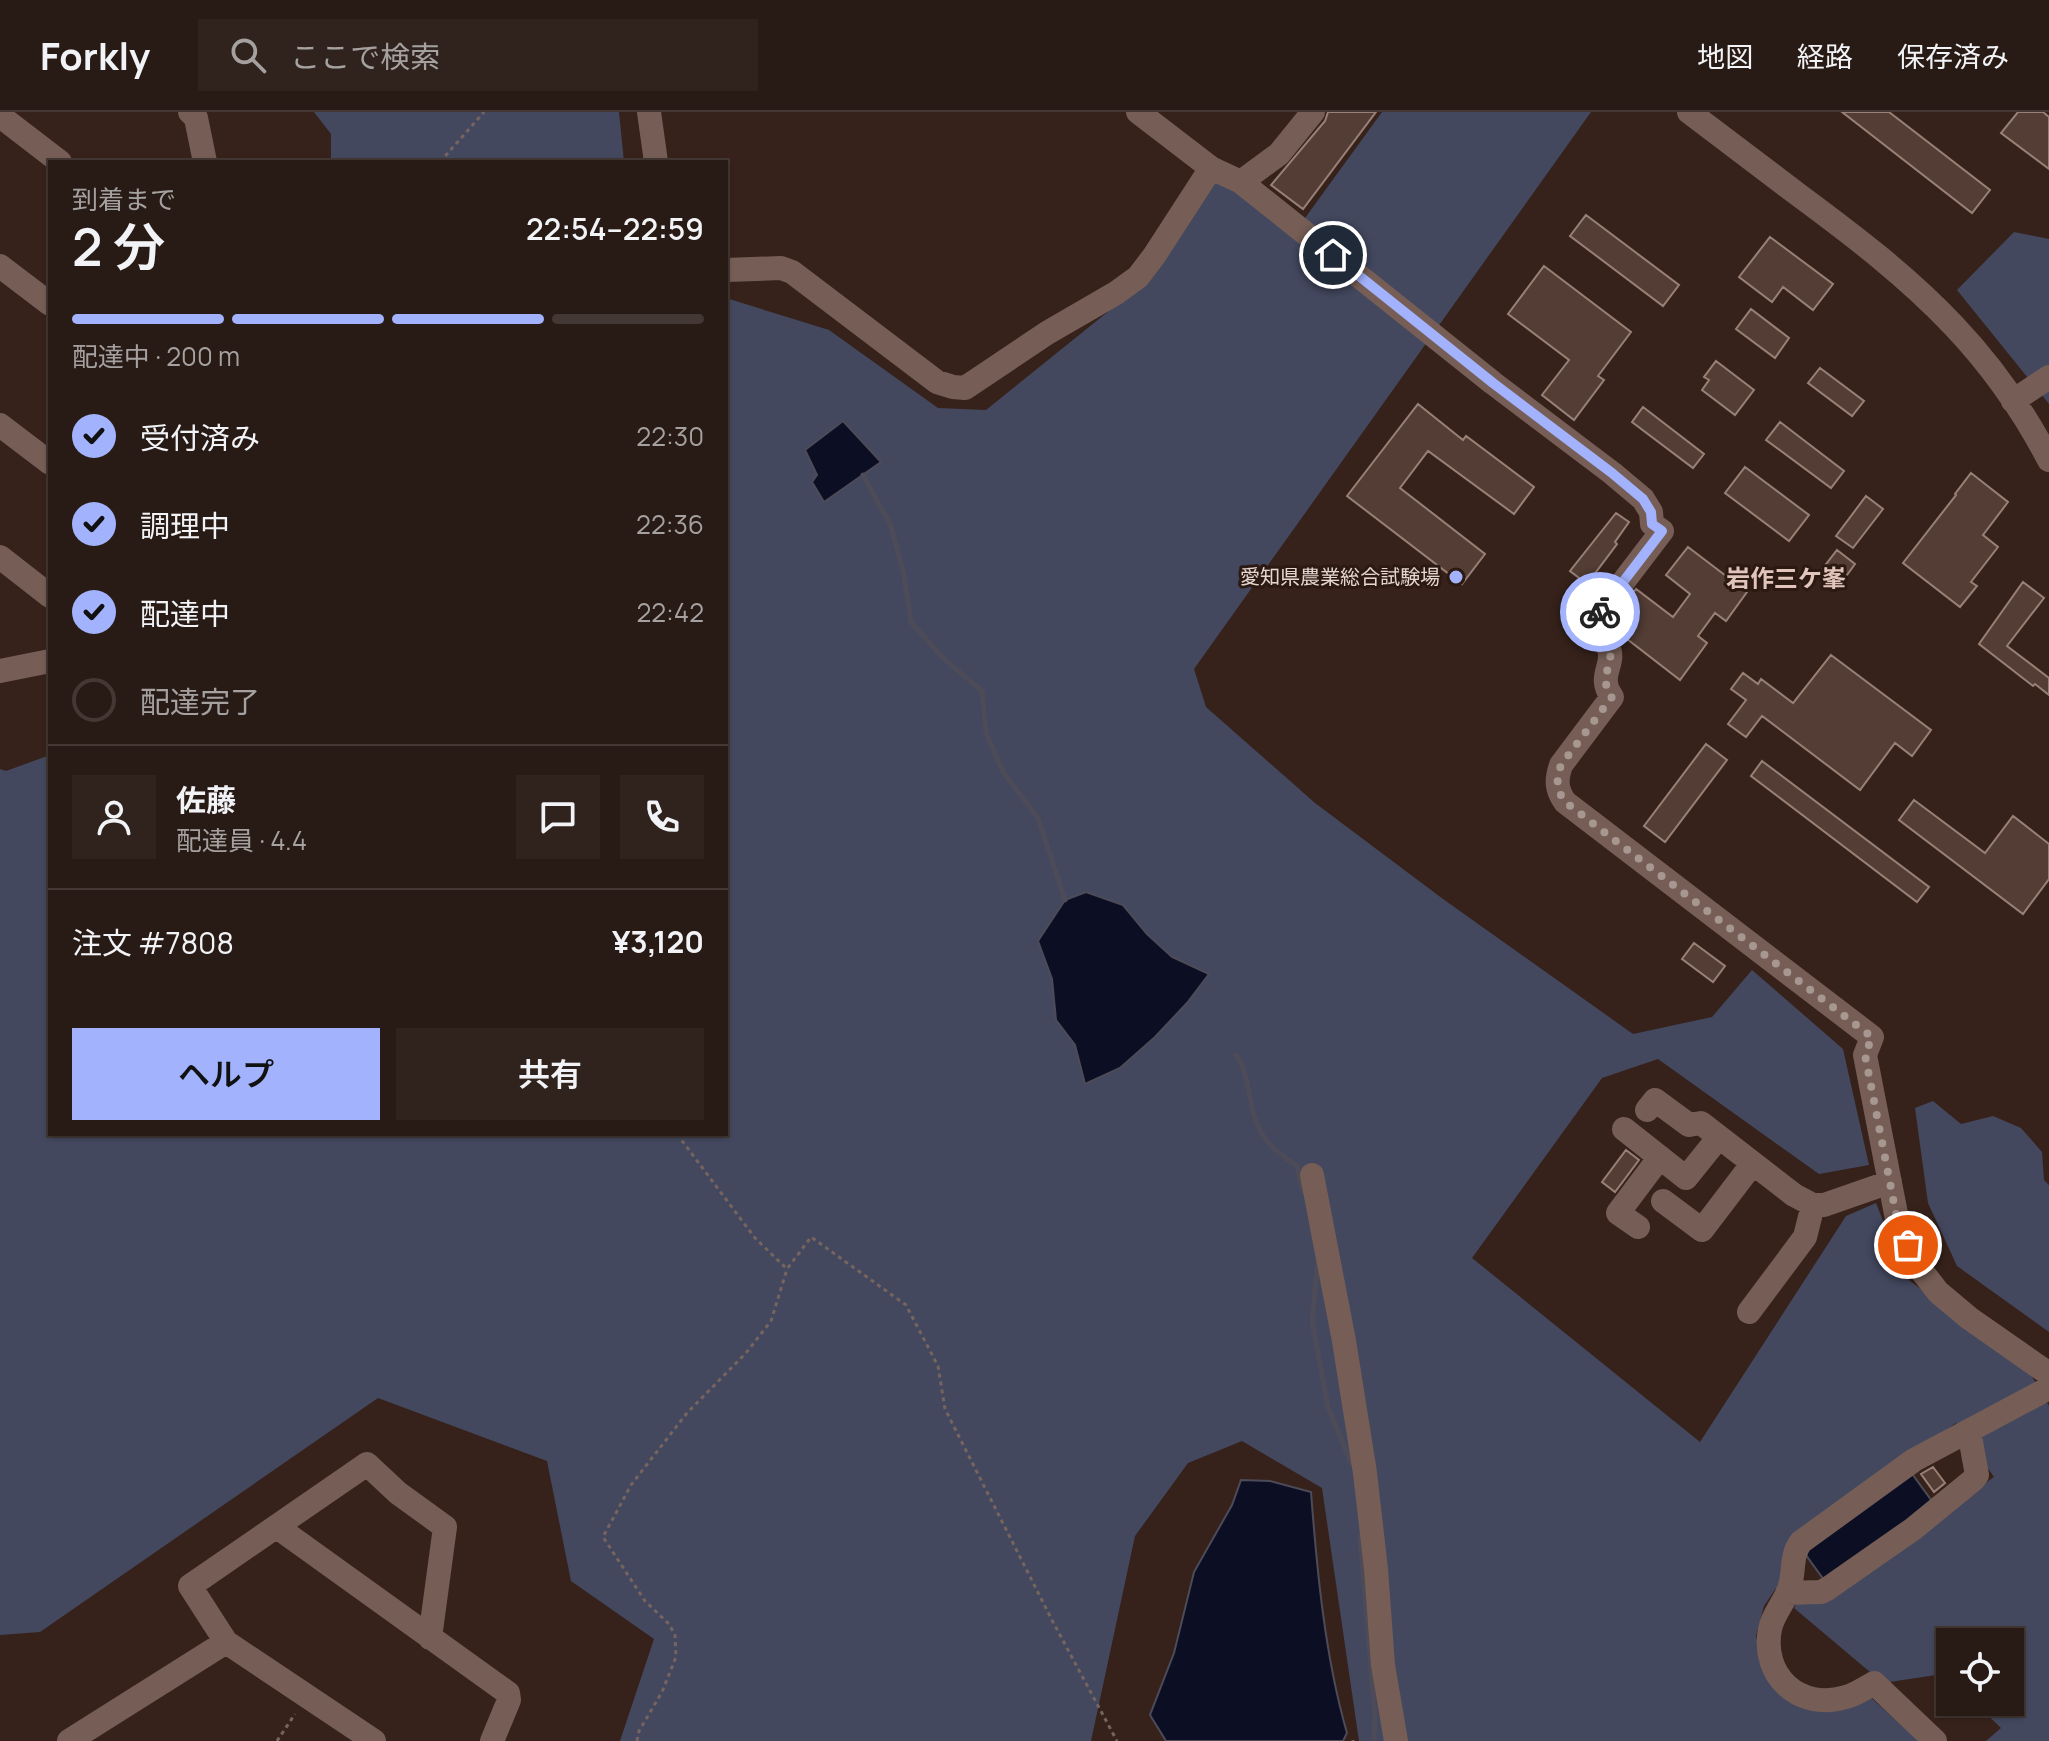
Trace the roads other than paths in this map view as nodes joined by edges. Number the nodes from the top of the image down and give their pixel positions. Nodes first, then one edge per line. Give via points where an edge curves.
1 (190, 112) edge
2 (649, 112) edge
3 (1138, 112) edge
4 (1313, 112) edge
5 (1689, 112) edge
6 (0, 116) edge
7 (57, 160) edge
8 (205, 160) edge
9 (656, 160) edge
10 (1211, 168) junction
11 (1241, 182) junction
12 (0, 266) edge
13 (728, 270) edge
14 (48, 302) edge
15 (2049, 377) edge
16 (2013, 401) junction
17 (0, 425) edge
18 (2049, 460) edge
19 (48, 461) edge
20 (0, 557) edge
21 (48, 594) edge
22 (48, 661) edge
23 (0, 671) edge
24 (1647, 1110) dead end
25 (1624, 1129) dead end
26 (1719, 1137) junction
27 (1660, 1157) junction
28 (1753, 1163) junction
29 (1312, 1175) dead end
30 (1890, 1182) junction
31 (1663, 1201) dead end
32 (1813, 1205) junction
33 (1638, 1227) dead end
34 (1749, 1312) dead end
35 (2049, 1374) edge
36 (2049, 1388) edge
37 (1969, 1431) junction
38 (277, 1527) junction
39 (1787, 1593) junction
40 (430, 1638) junction
41 (226, 1642) junction
42 (69, 1741) edge
43 (374, 1741) edge
44 (492, 1741) edge
45 (1396, 1741) edge
46 (1935, 1741) edge

1 - 8 street
2 - 9 street
3 - 10 street
4 - 11 street via 1279,154
5 - 16 street via 1846,230 1929,301
6 - 7 street
10 - 11 street
10 - 13 street via 1138,277 965,388 937,382 792,272
11 - 30 street via 1643,499 1652,524 1662,531 1588,628 1607,644 1611,655 1605,681 1612,697 1561,765 1556,786 1565,802 1872,1037 1865,1055
12 - 14 street
15 - 16 street
16 - 18 street
17 - 19 street
20 - 21 street
22 - 23 street
24 - 26 street via 1655,1100 1689,1125 1701,1123
25 - 27 street
26 - 27 street via 1686,1178
26 - 28 street
27 - 33 street via 1618,1213
28 - 31 street via 1702,1230
28 - 32 street
29 - 45 street via 1365,1473 1383,1665
30 - 32 street
30 - 35 street via 1898,1224 1917,1265 1938,1292
32 - 34 street via 1805,1237
36 - 37 street
37 - 39 street via 1914,1460 1801,1542
37 - 39 street via 1977,1475 1973,1480 1827,1589
38 - 40 street
38 - 40 street via 367,1464 445,1527
38 - 41 street via 190,1586
39 - 46 street via 1770,1630 1771,1664 1778,1678 1793,1691 1822,1700 1846,1697 1874,1683
40 - 44 street via 508,1693
41 - 42 street
41 - 43 street

